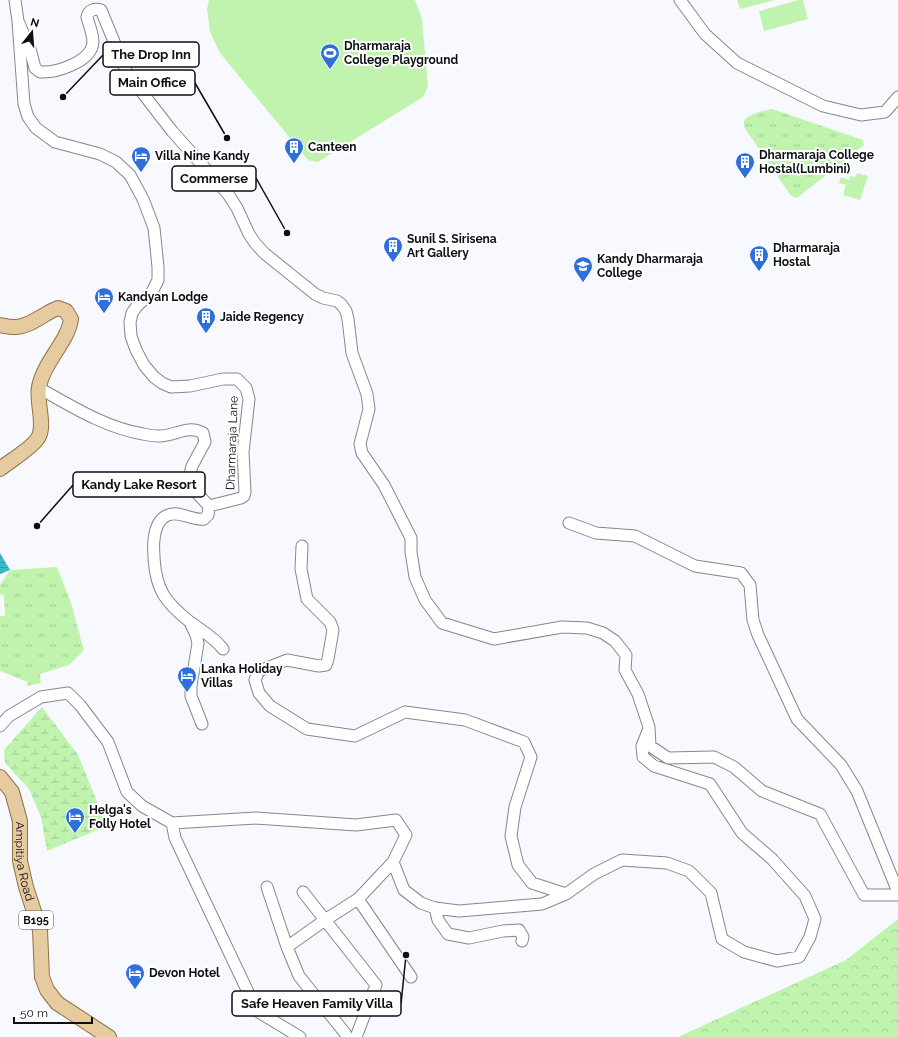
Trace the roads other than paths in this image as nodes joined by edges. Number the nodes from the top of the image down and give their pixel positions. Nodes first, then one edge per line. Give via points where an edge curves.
1 (15, 0) edge
2 (680, 0) edge
3 (18, 21) junction
4 (898, 98) edge
5 (0, 325) edge
6 (39, 388) junction
7 (0, 469) edge
8 (209, 506) junction
9 (569, 523) dead end
10 (302, 546) dead end
11 (190, 621) junction
12 (223, 649) dead end
13 (202, 724) dead end
14 (0, 726) edge
15 (649, 727) junction
16 (0, 777) edge
17 (172, 823) junction
18 (394, 862) junction
19 (267, 887) dead end
20 (303, 892) dead end
21 (898, 893) edge
22 (566, 894) junction
23 (358, 899) junction
24 (435, 908) junction
25 (325, 920) junction
26 (522, 941) dead end
27 (287, 947) junction
28 (411, 977) dead end
29 (103, 1035) edge
30 (300, 1037) edge
31 (347, 1037) edge
32 (356, 1037) edge

1 - 3 street
2 - 4 street via 706,34 737,63 823,106 861,115 885,112
3 - 8 street, Dharmaraja Lane via 24,104 28,117 36,128 54,142 100,154 116,162 130,175 154,228 158,280 152,292 132,313 130,322 131,336 144,365 154,377 171,387 223,379 237,380 246,388 249,399 243,452 244,496
3 - 15 street via 35,68 46,73 83,60 93,42 87,14 90,11 101,10 127,73 172,131 228,194 238,208 255,243 315,294 337,301 346,311 352,353 367,394 369,408 360,444 362,453 384,485 411,538 415,577 425,600 442,623 494,639 562,627 587,628 603,633 615,641 626,655 625,670 638,694
5 - 6 main road via 16,327 28,324 58,308 66,311 71,319 70,329 42,374
6 - 7 main road via 38,403 42,426 39,438
6 - 8 street via 82,412 129,431 159,437 196,429 203,433 205,442 192,466 189,478 194,489
8 - 11 street via 204,519 197,520 176,513 160,520 153,542 158,584 165,597
9 - 21 street via 596,532 635,536 695,566 741,573 750,585 753,620 758,635 797,719 841,765 857,791
10 - 22 street via 301,569 307,600 330,622 333,630 328,659 326,665 319,666 287,660 259,671 255,680 259,693 270,706 307,729 355,736 405,712 465,720 524,742 531,757 515,807 511,836 518,865 532,883
11 - 12 street
11 - 13 street via 198,643 191,696
14 - 17 street via 9,716 41,697 68,693 108,742 127,792 142,806
15 - 21 street via 650,746 668,758 714,757 734,767 762,791 820,814 864,896
15 - 22 street via 642,746 643,756 654,766 710,784 742,833 772,859 805,896 815,920 810,938 799,957 778,961 744,952 722,939 711,893 689,871 667,863 622,860 594,874
16 - 29 main road, Ampitiya Road / B195 via 12,792 20,821 20,861 40,930 42,977 46,990 57,1003
17 - 18 street via 256,818 356,825 396,820 406,835
17 - 30 street via 175,838 257,1011
18 - 23 street
18 - 24 street via 404,890 421,903
19 - 27 street
20 - 25 street
22 - 24 street via 542,904 459,911
23 - 25 street
23 - 28 street
24 - 26 street via 438,920 448,934 469,938 519,930 523,937
25 - 27 street
25 - 32 street via 376,985
27 - 31 street via 299,976

